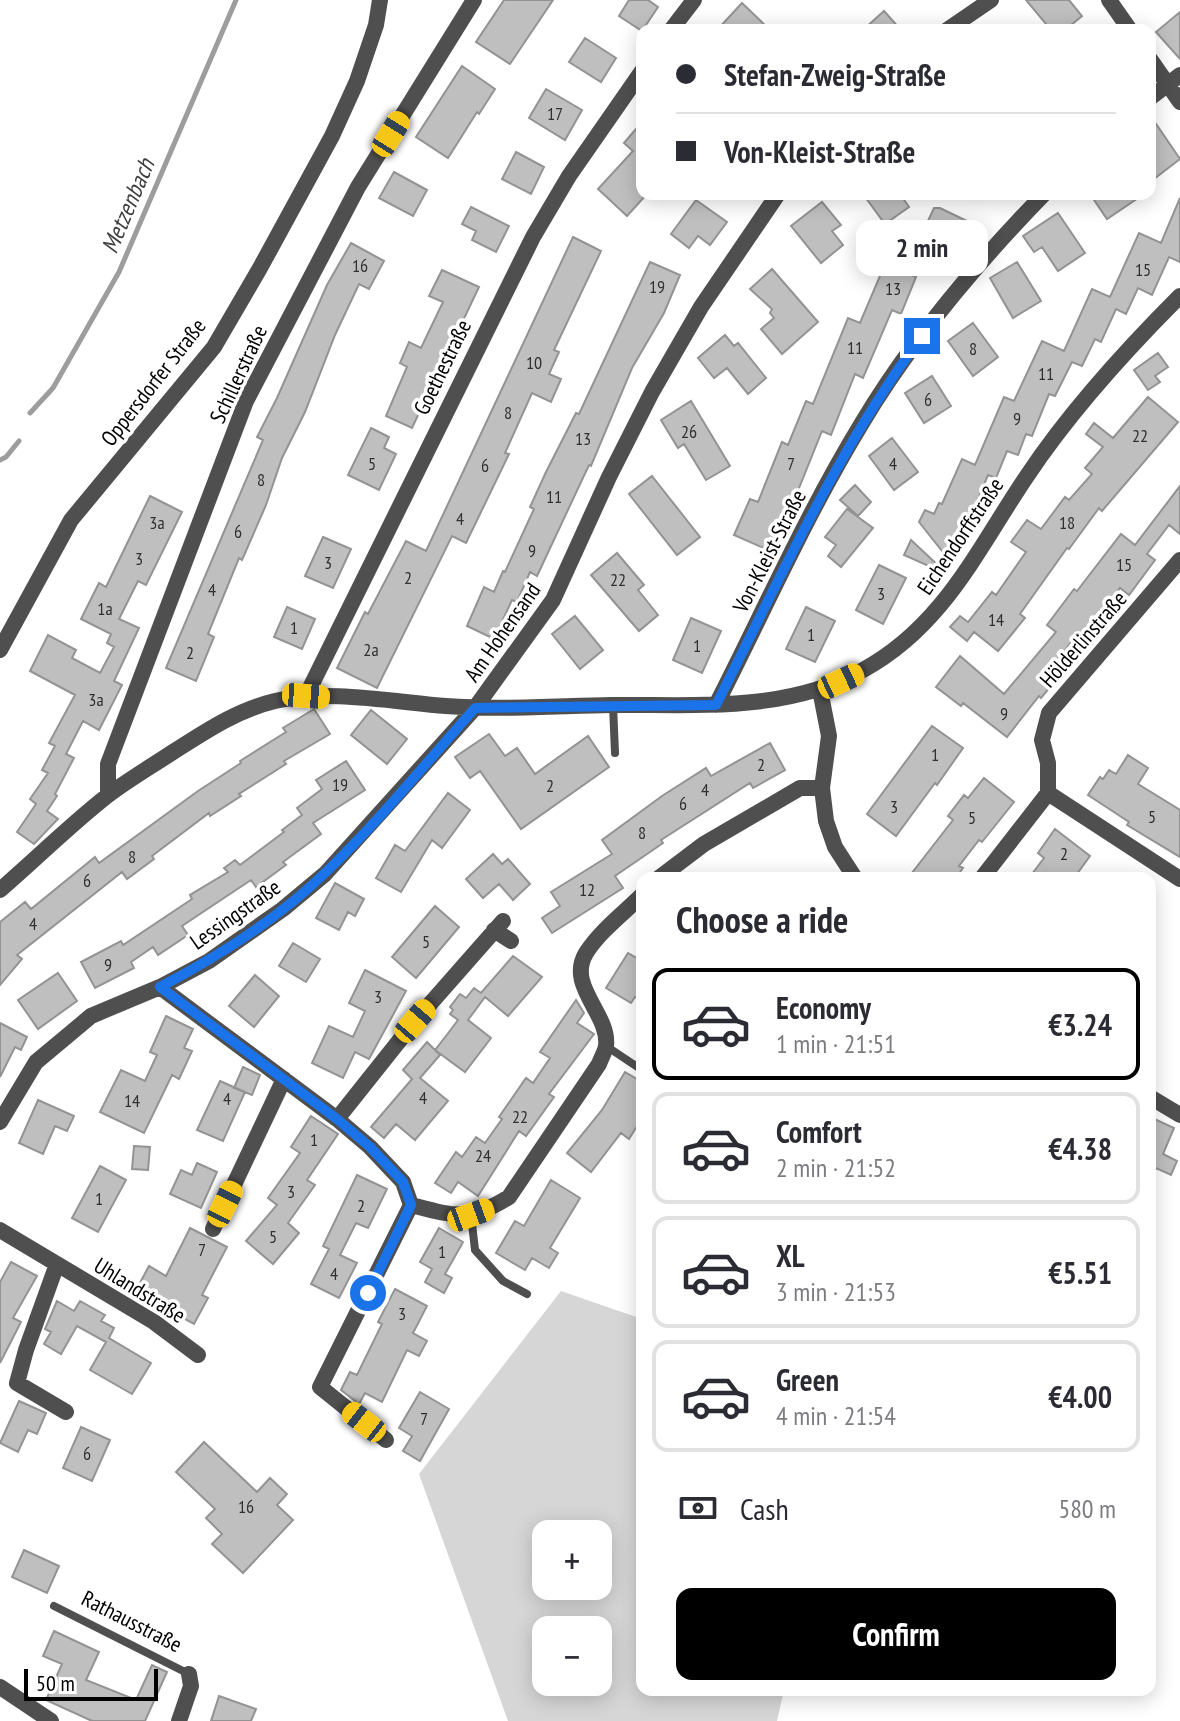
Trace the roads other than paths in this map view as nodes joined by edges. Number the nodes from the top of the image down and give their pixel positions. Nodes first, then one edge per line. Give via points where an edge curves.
1 (380, 0) edge
2 (474, 0) edge
3 (694, 0) edge
4 (991, 0) edge
5 (1109, 0) edge
6 (676, 24) edge
7 (956, 24) edge
8 (1126, 24) edge
9 (1156, 64) edge
10 (1173, 79) edge
11 (636, 80) edge
12 (1156, 93) edge
13 (1180, 102) edge
14 (774, 200) edge
15 (1039, 200) edge
16 (1180, 296) edge
17 (1180, 560) edge
18 (0, 650) edge
19 (820, 690) junction
20 (306, 696) junction
21 (613, 705) junction
22 (716, 705) junction
23 (475, 708) junction
24 (615, 753) dead end
25 (822, 788) junction
26 (1048, 793) junction
27 (108, 795) junction
28 (667, 872) edge
29 (851, 872) edge
30 (987, 872) edge
31 (1180, 879) edge
32 (0, 890) edge
33 (636, 901) edge
34 (511, 941) dead end
35 (160, 987) junction
36 (606, 1046) junction
37 (636, 1066) edge
38 (284, 1079) junction
39 (1156, 1101) edge
40 (1180, 1115) edge
41 (337, 1119) junction
42 (0, 1122) edge
43 (411, 1205) junction
44 (471, 1215) junction
45 (213, 1229) dead end
46 (0, 1230) edge
47 (57, 1264) junction
48 (527, 1294) dead end
49 (198, 1355) dead end
50 (66, 1412) dead end
51 (386, 1440) dead end
52 (54, 1606) dead end
53 (189, 1674) joint
54 (0, 1687) edge
55 (51, 1721) edge
56 (179, 1721) edge

1 - 18 street, Oppersdorfer Straße via 376,25 332,136 214,347 71,520
2 - 27 street, Schillerstraße via 358,187 246,401 108,764
3 - 6 street
4 - 7 street
5 - 8 street
9 - 10 street
10 - 12 street
10 - 13 street
11 - 20 street, Goethestraße via 533,237
14 - 23 street, Am Hohensand via 701,307 652,392 553,600
15 - 22 street, Von-Kleist-Straße via 957,290 863,421
16 - 19 street, Eichendorffstraße via 1078,408 936,613 882,659
17 - 26 street, Hölderlinstraße via 1049,713 1042,740
19 - 22 street, Eichendorffstraße via 787,699
19 - 25 street via 829,736
20 - 23 street, Am Hohensand
20 - 27 street, Am Hohensand via 242,711 214,725
21 - 22 street, Eichendorffstraße
21 - 23 street, Eichendorffstraße
21 - 24 lane
23 - 35 street, Lessingstraße via 325,874 209,961
25 - 28 street via 800,788
25 - 29 street via 835,847
26 - 30 street
26 - 31 street
27 - 32 street, Am Hohensand
33 - 36 street via 584,956 584,987 604,1029
34 - 41 street via 498,926
35 - 38 street
35 - 42 street, Lessingstraße via 91,1016 36,1062
36 - 37 lane
36 - 44 street via 578,1099 509,1197
38 - 41 street
38 - 45 street
39 - 40 street
41 - 43 street via 403,1182
43 - 44 street
43 - 51 street via 320,1387
44 - 48 lane via 475,1250 503,1281
46 - 47 street, Uhlandstraße
47 - 49 street, Uhlandstraße
47 - 50 street via 17,1383
52 - 53 lane, Rathausstraße
53 - 56 street, Rathausstraße via 191,1686
54 - 55 street

